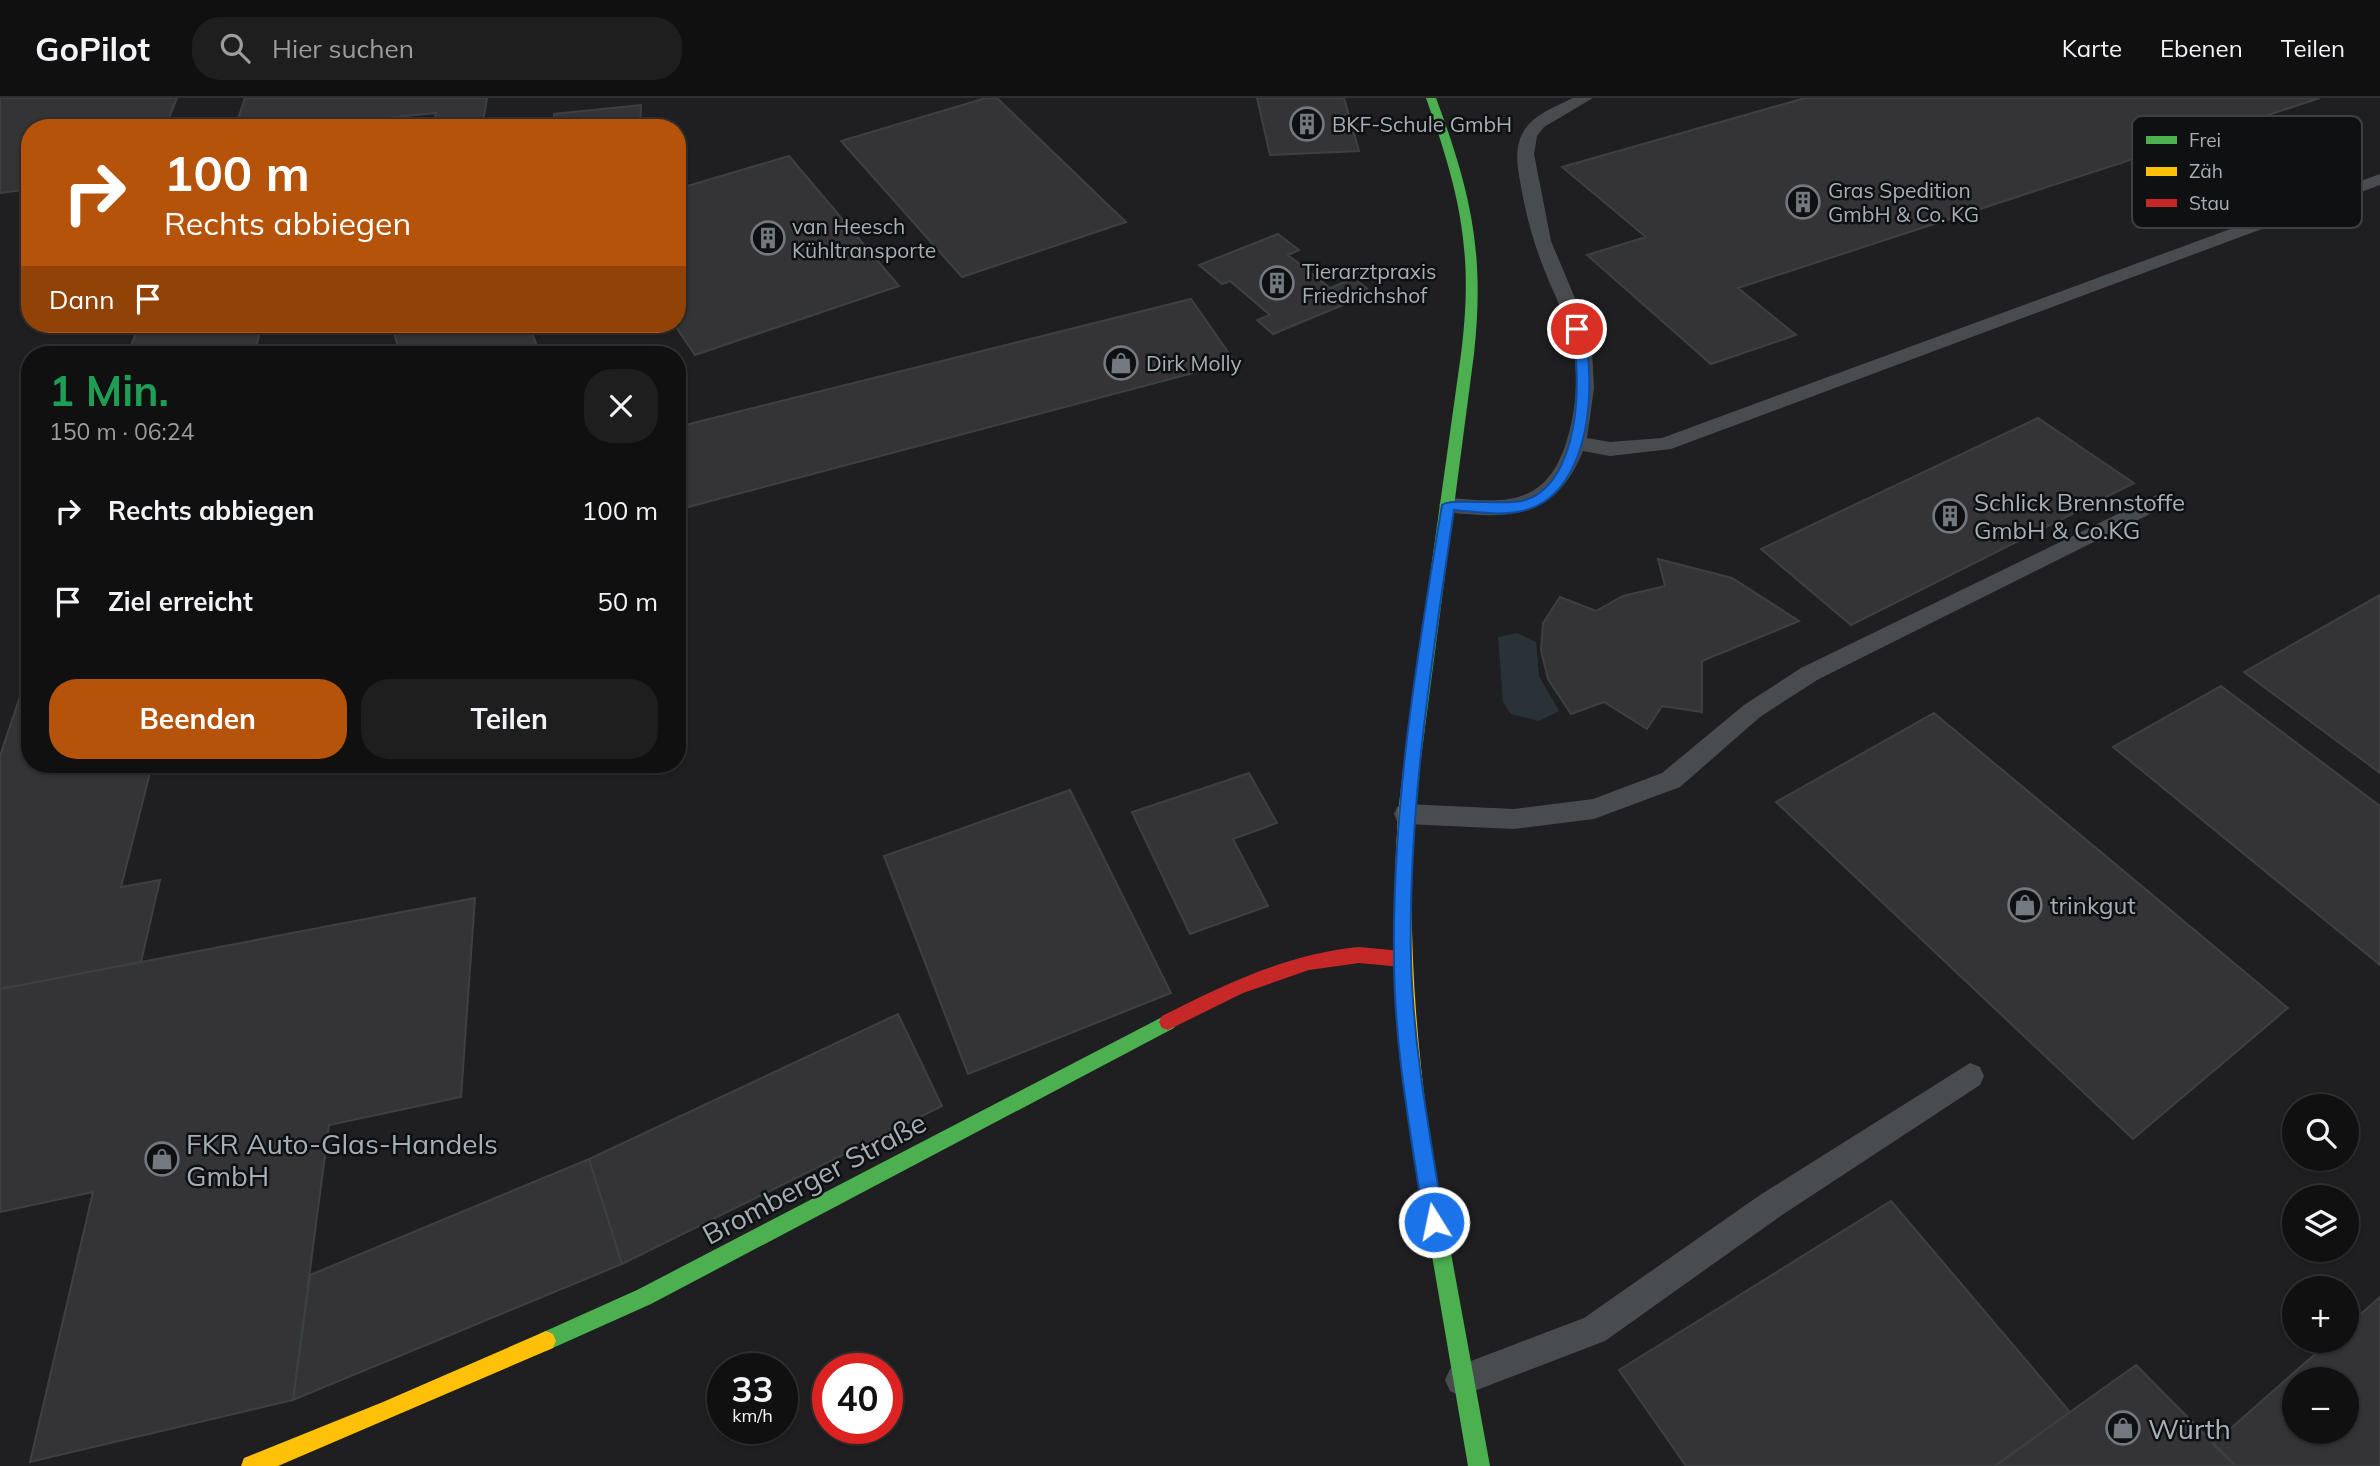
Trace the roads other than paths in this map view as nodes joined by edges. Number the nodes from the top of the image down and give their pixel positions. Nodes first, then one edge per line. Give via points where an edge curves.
1 (1432, 98) edge
2 (1585, 98) edge
3 (2380, 179) edge
4 (2362, 186) edge
5 (2248, 228) edge
6 (1577, 443) junction
7 (2163, 499) dead end
8 (1448, 505) junction
9 (1406, 814) junction
10 (1402, 959) junction
11 (1970, 1076) dead end
12 (1461, 1380) junction
13 (252, 1466) edge
14 (1479, 1466) edge

1 - 8 street via 1460,188 1472,252 1471,315
2 - 6 lane via 1536,125 1525,154 1535,220 1583,351
3 - 4 lane
5 - 6 lane via 1664,444 1610,449
6 - 8 lane via 1545,496 1526,505 1496,509
7 - 9 lane via 1809,674 1752,711 1671,780 1594,809 1514,819
8 - 9 street
9 - 10 street
10 - 12 street via 1408,1051
10 - 13 street, Bromberger Straße via 1359,955 1311,963 1220,995 644,1297
11 - 12 lane via 1771,1205 1594,1330
12 - 14 street

